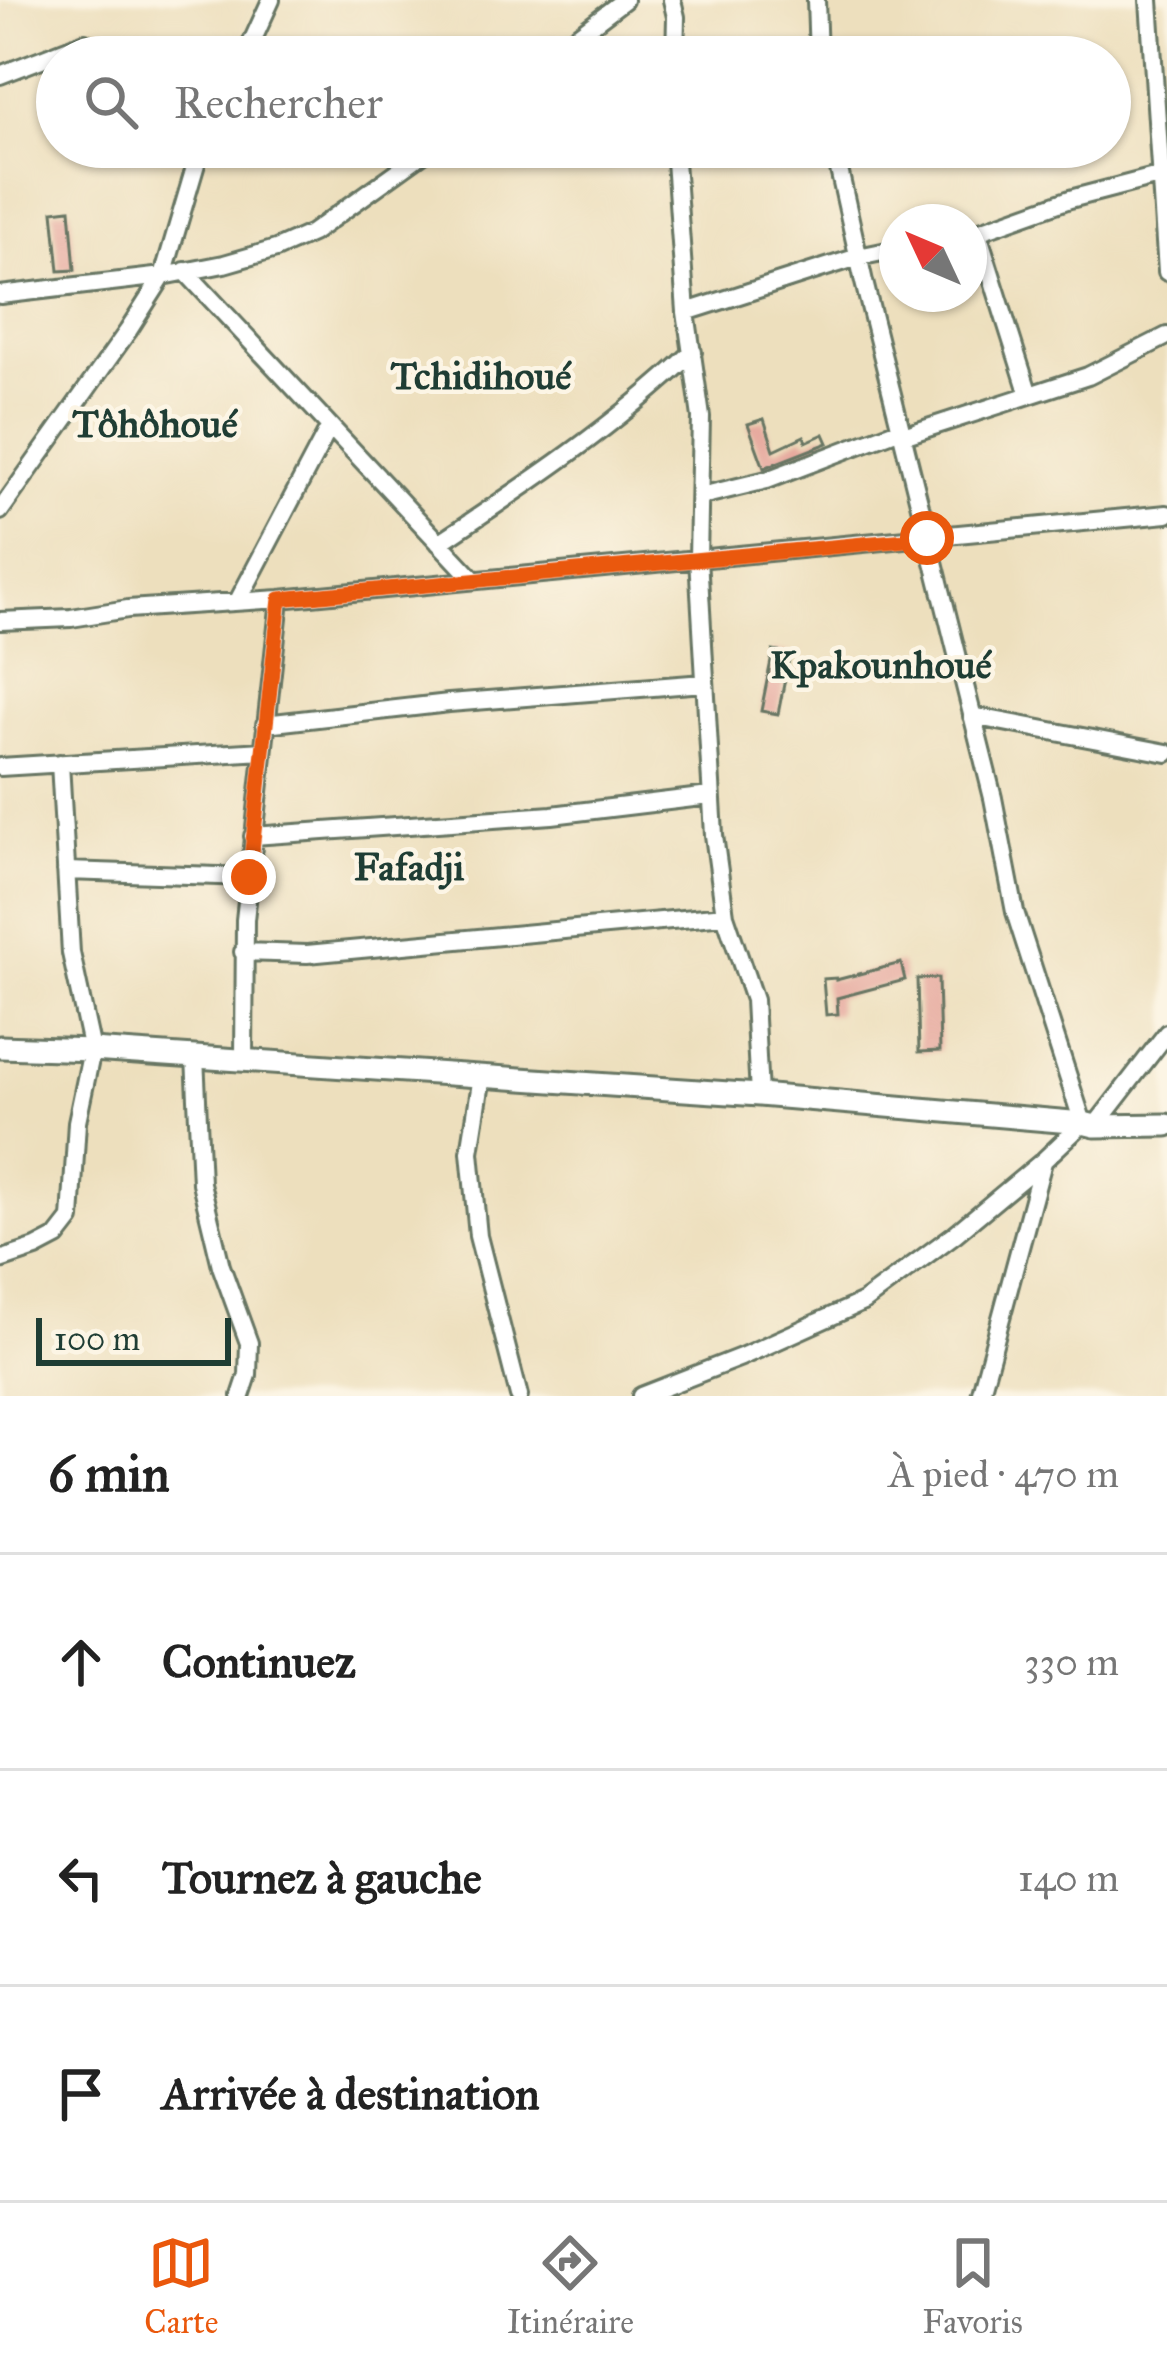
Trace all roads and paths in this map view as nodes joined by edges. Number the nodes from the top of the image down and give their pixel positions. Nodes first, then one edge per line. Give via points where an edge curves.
1 (271, 0) edge
2 (624, 0) edge
3 (672, 0) edge
4 (816, 0) edge
5 (1149, 0) edge
6 (255, 36) edge
7 (577, 36) edge
8 (676, 36) edge
9 (817, 36) edge
10 (36, 61) edge
11 (0, 75) edge
12 (195, 168) edge
13 (403, 168) edge
14 (676, 168) edge
15 (839, 168) edge
16 (1164, 175) edge
17 (987, 229) edge
18 (879, 253) edge
19 (858, 257) junction
20 (184, 272) junction
21 (1167, 272) edge
22 (987, 274) edge
23 (163, 276) junction
24 (0, 295) edge
25 (686, 312) junction
26 (1167, 337) edge
27 (693, 352) junction
28 (1029, 395) junction
29 (330, 426) junction
30 (902, 432) junction
31 (701, 496) junction
32 (0, 511) edge
33 (1167, 514) edge
34 (927, 538) junction
35 (439, 543) junction
36 (698, 558) junction
37 (474, 580) junction
38 (280, 599) junction
39 (238, 601) junction
40 (0, 621) edge
41 (704, 683) junction
42 (972, 716) junction
43 (266, 724) junction
44 (262, 751) junction
45 (1167, 753) edge
46 (60, 763) junction
47 (0, 767) edge
48 (710, 796) junction
49 (253, 836) junction
50 (66, 871) junction
51 (249, 877) junction
52 (725, 915) junction
53 (243, 952) junction
54 (1167, 1033) edge
55 (0, 1047) edge
56 (92, 1050) junction
57 (195, 1057) junction
58 (244, 1061) junction
59 (482, 1076) junction
60 (759, 1095) junction
61 (1089, 1125) junction
62 (1167, 1125) edge
63 (1043, 1161) junction
64 (0, 1260) edge
65 (242, 1396) edge
66 (519, 1396) edge
67 (641, 1396) edge
68 (980, 1396) edge

1 - 6 street
2 - 7 street
3 - 8 street
4 - 9 street
5 - 16 street
10 - 11 street
12 - 23 street
13 - 20 street via 312,233
14 - 25 street
15 - 19 street
16 - 17 street
16 - 21 street
18 - 19 street
19 - 25 street
19 - 30 street
20 - 23 street
20 - 29 street
22 - 28 street
23 - 24 street
23 - 32 street
25 - 27 street
26 - 28 street
27 - 31 street
27 - 35 street via 589,441
28 - 30 street
29 - 35 street
29 - 39 street
30 - 31 street
30 - 34 street
31 - 36 street
33 - 34 street
34 - 36 street
34 - 42 street
35 - 37 street
36 - 37 street
36 - 41 street
37 - 38 street
38 - 39 street
38 - 43 street
39 - 40 street
41 - 43 street
41 - 48 street
42 - 45 street
42 - 61 street via 1015,912
43 - 44 street
44 - 46 street
44 - 49 street
46 - 47 street
46 - 50 street
48 - 49 street
48 - 52 street
49 - 51 street
50 - 51 street
50 - 56 street via 71,953
51 - 53 street
52 - 53 street via 307,954
52 - 60 street via 754,1000
53 - 58 street
54 - 61 street
55 - 56 main road
56 - 57 main road
56 - 64 street via 77,1122 71,1219 57,1237
57 - 58 main road
57 - 65 street via 202,1183 248,1343
58 - 59 main road
59 - 60 main road
59 - 66 street via 470,1152 478,1236
60 - 61 main road
61 - 62 main road
61 - 63 street
63 - 67 street via 863,1302
63 - 68 street

